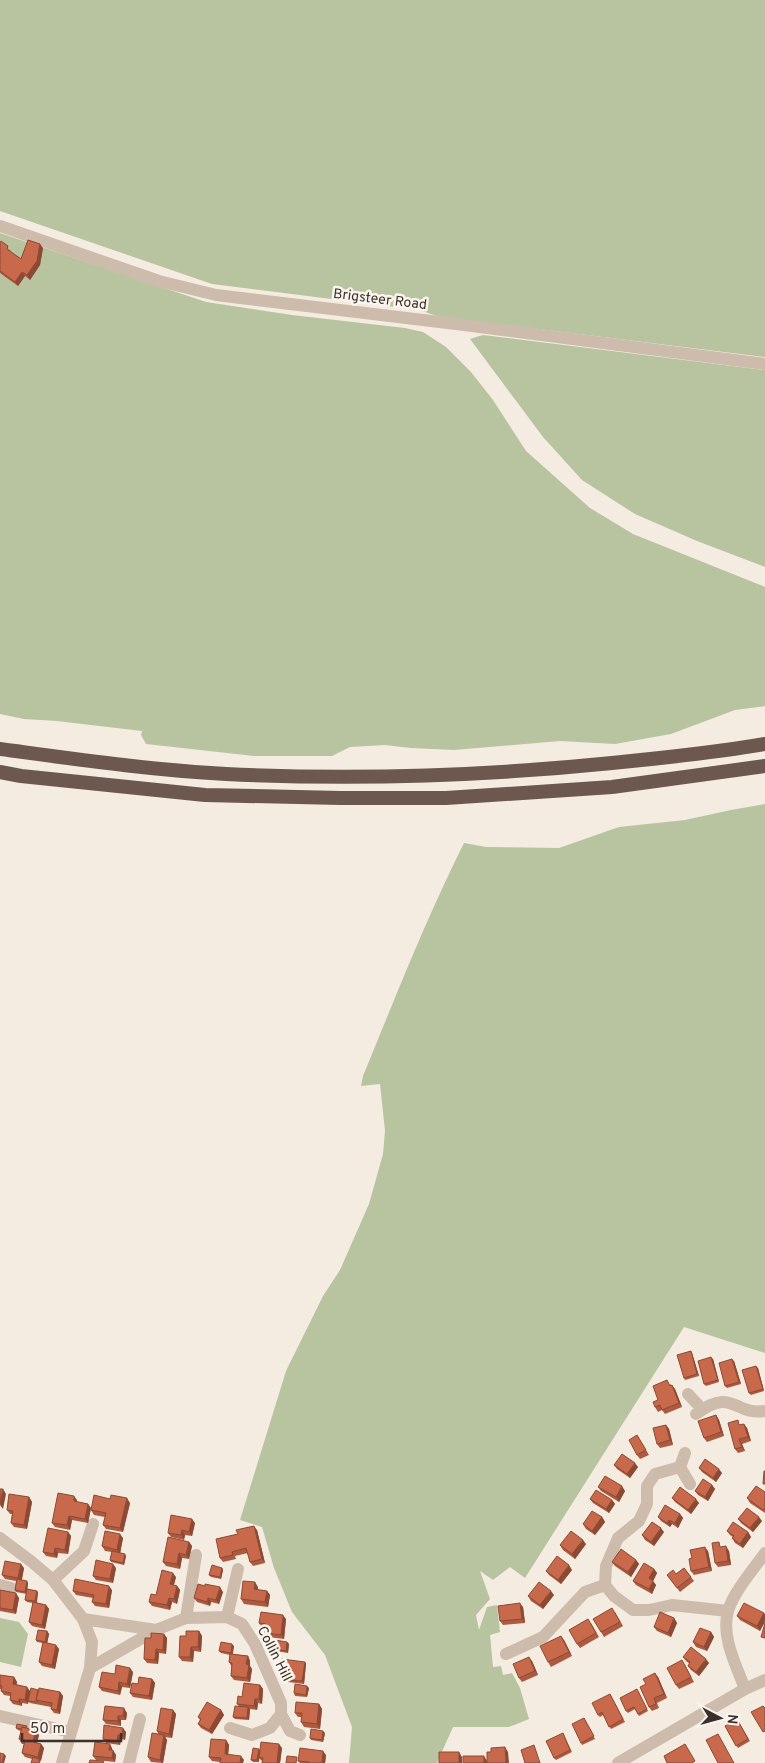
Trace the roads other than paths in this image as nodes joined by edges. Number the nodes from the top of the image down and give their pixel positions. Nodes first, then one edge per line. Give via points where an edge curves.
1 (0, 226) edge
2 (765, 364) edge
3 (765, 744) edge
4 (0, 749) edge
5 (765, 766) edge
6 (0, 772) edge
7 (688, 1394) dead end
8 (765, 1411) edge
9 (685, 1453) dead end
10 (680, 1467) junction
11 (690, 1484) dead end
12 (92, 1524) dead end
13 (0, 1538) edge
14 (765, 1553) edge
15 (196, 1555) dead end
16 (238, 1569) dead end
17 (53, 1580) junction
18 (606, 1585) junction
19 (728, 1611) junction
20 (227, 1616) junction
21 (186, 1618) junction
22 (82, 1619) junction
23 (156, 1630) junction
24 (506, 1654) dead end
25 (90, 1668) junction
26 (765, 1680) edge
27 (745, 1689) junction
28 (281, 1714) junction
29 (0, 1717) edge
30 (140, 1719) dead end
31 (230, 1728) dead end
32 (71, 1732) junction
33 (300, 1735) dead end
34 (638, 1758) edge
35 (62, 1763) edge
36 (130, 1763) edge
37 (618, 1763) edge

1 - 2 street, Brigsteer Road via 159,281 216,295
3 - 4 highway via 727,751 556,768 401,777 226,774 103,763
5 - 6 highway via 612,787 436,798 205,795
7 - 8 street via 699,1412 708,1405 723,1401 748,1410
9 - 10 street
10 - 11 street
10 - 18 street via 655,1474 648,1486 647,1504 639,1521 618,1538 606,1566
12 - 17 street via 84,1551
13 - 17 street
14 - 19 street
15 - 21 street
16 - 20 street
17 - 22 street
18 - 19 street via 614,1596 633,1610 672,1605
18 - 24 street via 586,1592 543,1637
19 - 27 street via 731,1653
20 - 21 street
20 - 28 street, Collin Hill via 242,1624 255,1644 281,1702
21 - 23 street
22 - 23 street
22 - 25 street via 92,1642
23 - 25 street
25 - 32 street
26 - 27 street
27 - 34 street
28 - 31 street via 270,1728 252,1736
28 - 33 street, Collin Hill via 290,1731
29 - 32 street
30 - 36 street
32 - 35 street
34 - 37 street

